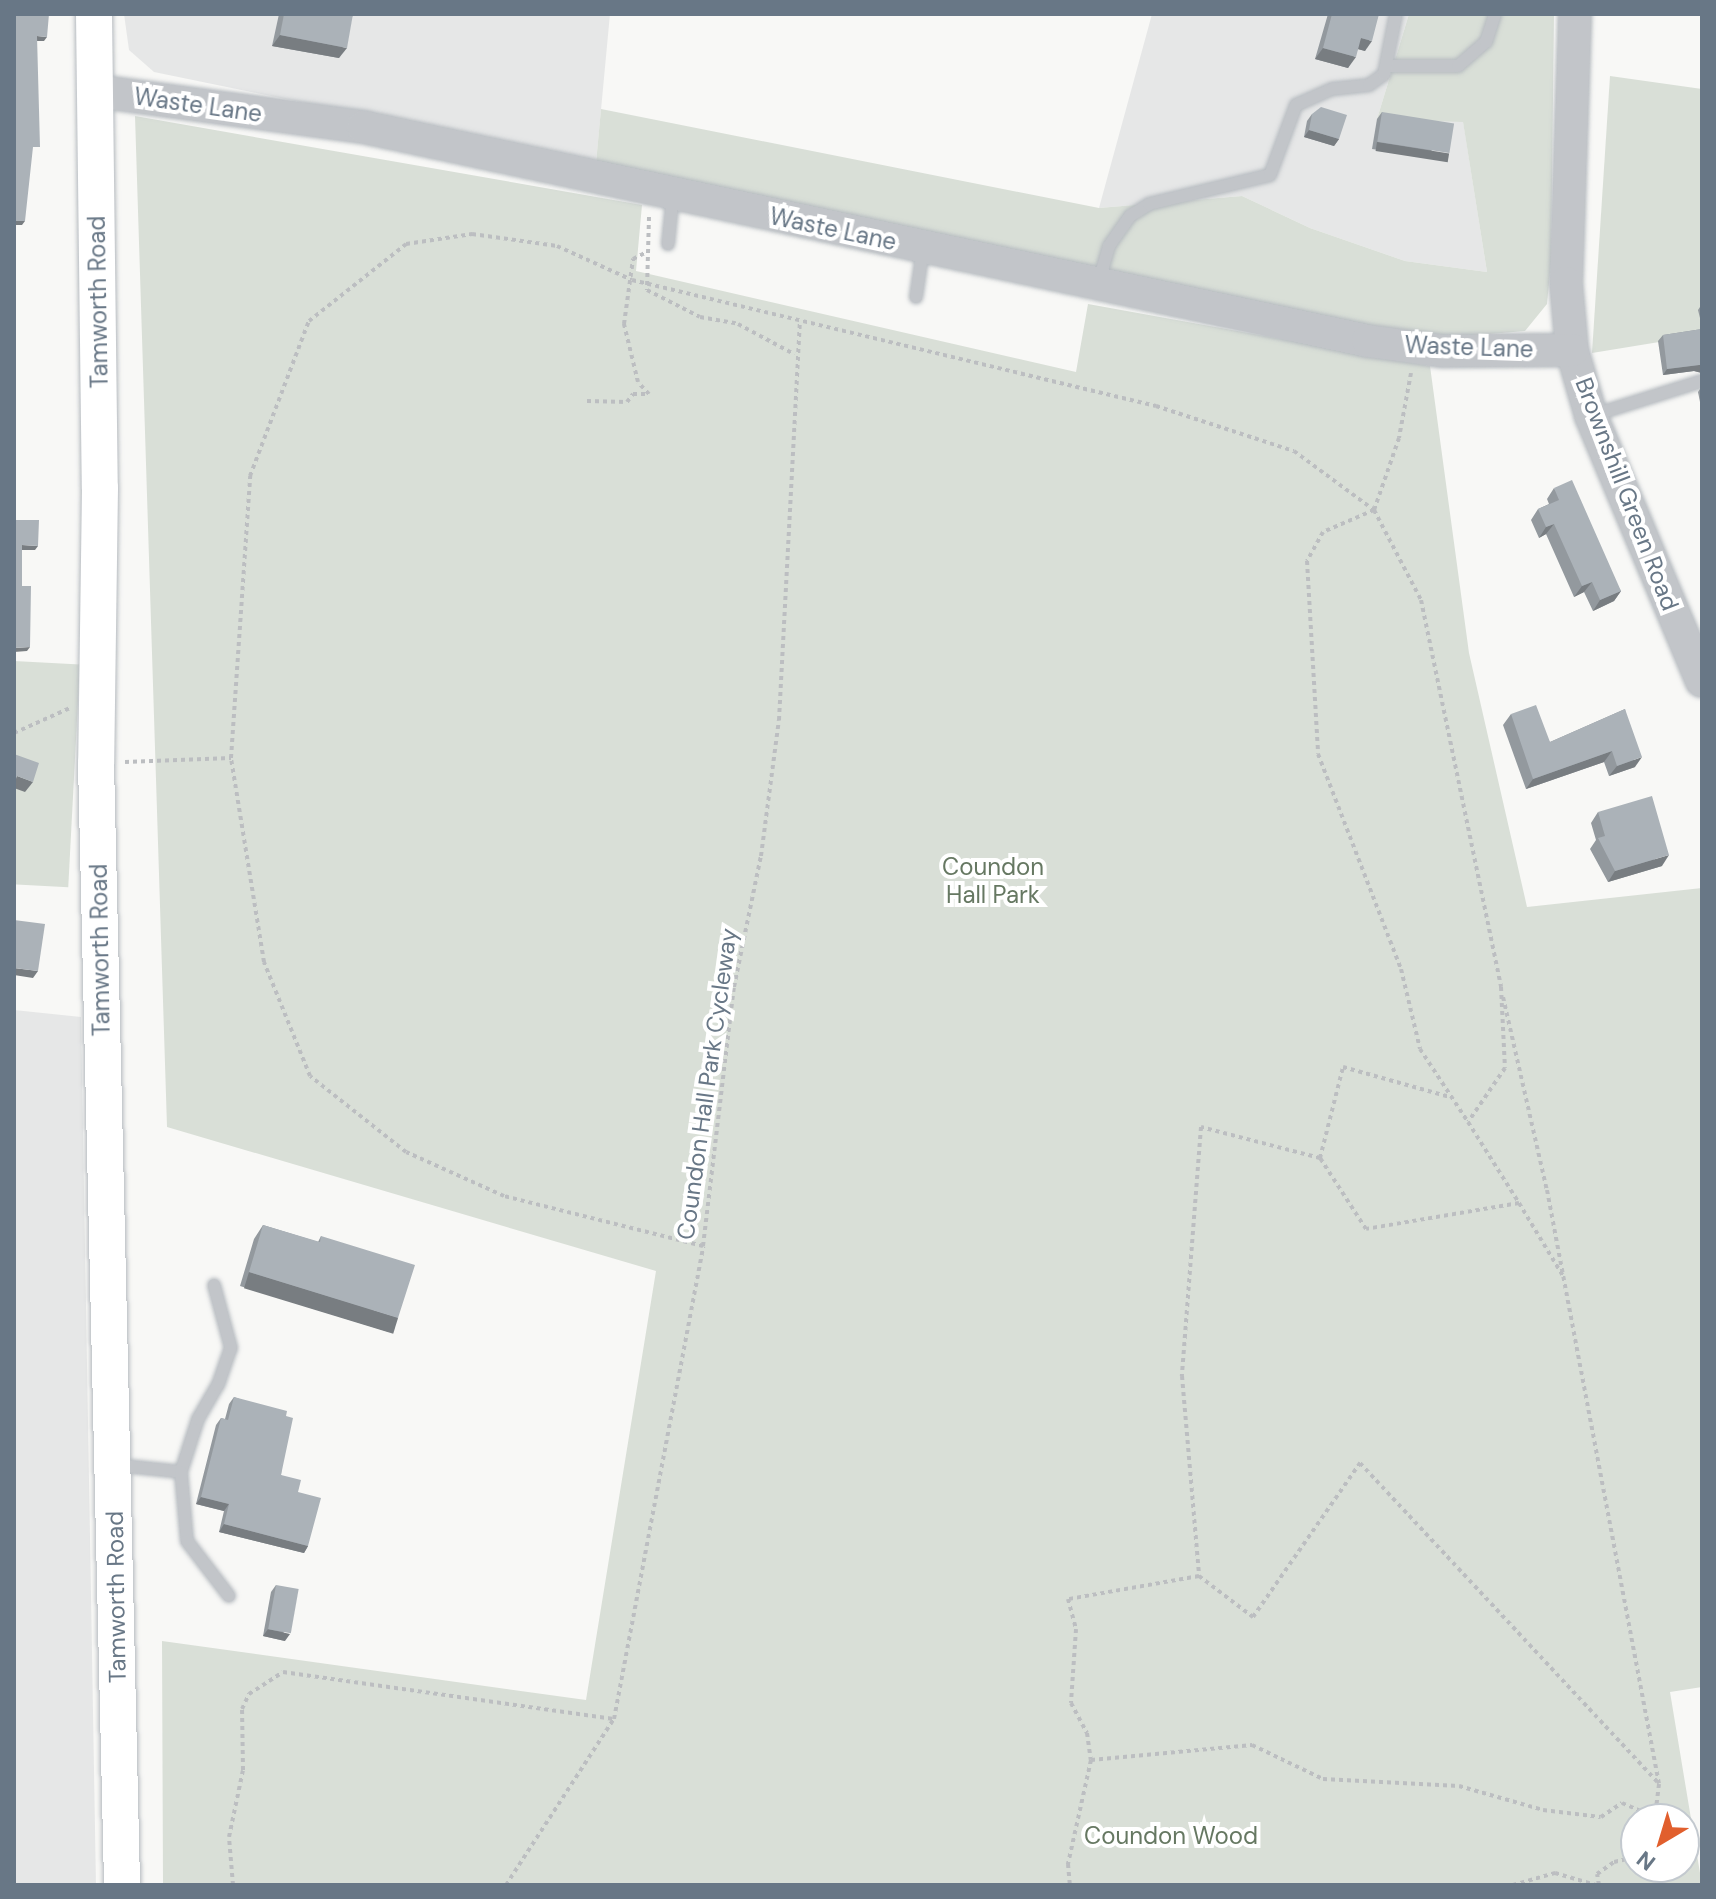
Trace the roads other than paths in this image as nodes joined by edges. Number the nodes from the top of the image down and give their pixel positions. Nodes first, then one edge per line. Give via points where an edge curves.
1 (94, 14) edge
2 (1396, 14) edge
3 (1495, 14) edge
4 (1575, 14) edge
5 (1386, 66) junction
6 (96, 91) junction
7 (662, 192) junction
8 (668, 244) dead end
9 (924, 248) junction
10 (1098, 284) junction
11 (916, 297) dead end
12 (1572, 350) junction
13 (1702, 381) edge
14 (1591, 416) junction
15 (1702, 681) edge
16 (214, 1285) dead end
17 (112, 1464) junction
18 (181, 1472) junction
19 (229, 1596) dead end
20 (122, 1885) edge

1 - 6 main road, Tamworth Road
2 - 5 lane
3 - 5 lane via 1486,42 1458,66
4 - 12 street, Brownshill Green Road via 1566,283
5 - 10 lane via 1369,85 1332,89 1296,105 1270,175 1149,204 1130,216 1109,246
6 - 7 street, Waste Lane via 363,127
6 - 17 main road, Tamworth Road via 96,763
7 - 8 lane
7 - 9 street, Waste Lane
9 - 10 street, Waste Lane
9 - 11 lane
10 - 12 street, Waste Lane via 1416,347
12 - 14 street, Brownshill Green Road
13 - 14 lane
14 - 15 street, Brownshill Green Road
16 - 18 lane via 231,1348 198,1419
17 - 18 lane
17 - 20 main road, Tamworth Road
18 - 19 lane via 187,1541

